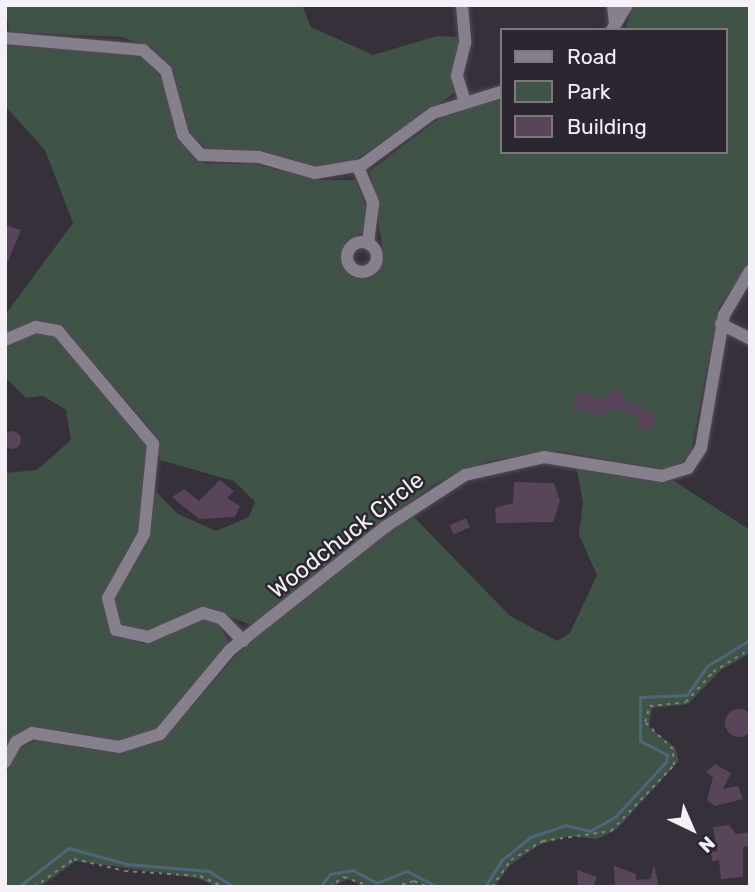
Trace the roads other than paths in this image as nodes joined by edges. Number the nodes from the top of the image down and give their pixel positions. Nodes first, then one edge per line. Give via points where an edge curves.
1 (462, 5) edge
2 (613, 5) edge
3 (627, 5) edge
4 (613, 26) edge
5 (5, 38) edge
6 (500, 92) edge
7 (464, 99) junction
8 (358, 167) junction
9 (368, 242) dead end
10 (750, 271) edge
11 (721, 324) junction
12 (750, 339) edge
13 (5, 340) edge
14 (243, 640) junction
15 (5, 762) edge

1 - 7 street via 465,43 457,76
2 - 4 street
3 - 4 street
5 - 8 street via 143,50 170,79 188,144 211,159 259,157 326,174
6 - 7 street
7 - 8 street
8 - 9 street via 373,204
10 - 11 street, Woodchuck Circle via 732,294
11 - 12 street
11 - 14 street, Woodchuck Circle via 701,448 688,468 662,476 553,457 475,471 418,502
13 - 14 street via 36,327 58,331 153,444 144,534 110,590 111,624 140,639 203,612 221,618
14 - 15 street, Woodchuck Circle via 153,738 119,747 38,732 20,738

